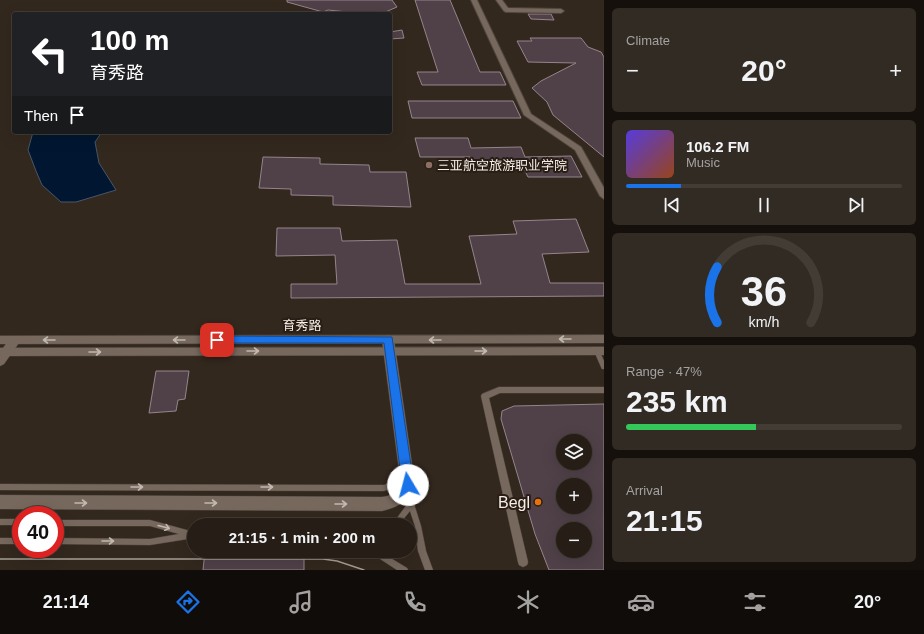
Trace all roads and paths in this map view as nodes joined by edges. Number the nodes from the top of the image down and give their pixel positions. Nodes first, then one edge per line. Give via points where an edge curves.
1 (474, 0) edge
2 (499, 0) edge
3 (561, 11) dead end
4 (604, 196) edge
5 (604, 339) edge
6 (0, 340) edge
7 (14, 340) junction
8 (389, 345) junction
9 (600, 351) edge
10 (2, 355) edge
11 (604, 367) edge
12 (604, 390) edge
13 (407, 479) junction
14 (0, 487) edge
15 (0, 502) edge
16 (411, 504) junction
17 (400, 518) edge
18 (0, 522) edge
19 (12, 522) edge
20 (64, 523) edge
21 (187, 533) edge
22 (187, 536) edge
23 (0, 541) edge
24 (12, 541) edge
25 (64, 541) edge
26 (384, 558) edge
27 (523, 562) dead end
28 (404, 570) edge
29 (429, 570) edge

1 - 4 street via 528,115 578,149
2 - 3 street via 506,10
5 -> 8 main road, 育秀路
6 - 7 main road, 育秀路
8 -> 7 main road, 育秀路
7 - 10 main road
8 -> 9 main road, 育秀路
10 -> 8 main road, 育秀路
8 - 13 main road
9 - 11 lane
12 - 27 street via 499,390 485,396
14 -> 13 lane via 384,488
15 -> 13 main road via 382,504 396,501 406,491
13 - 16 lane
16 - 17 lane
16 - 29 lane
18 - 19 lane
20 -> 21 lane via 150,523
25 -> 22 lane via 150,542
23 - 24 lane
26 - 28 lane

